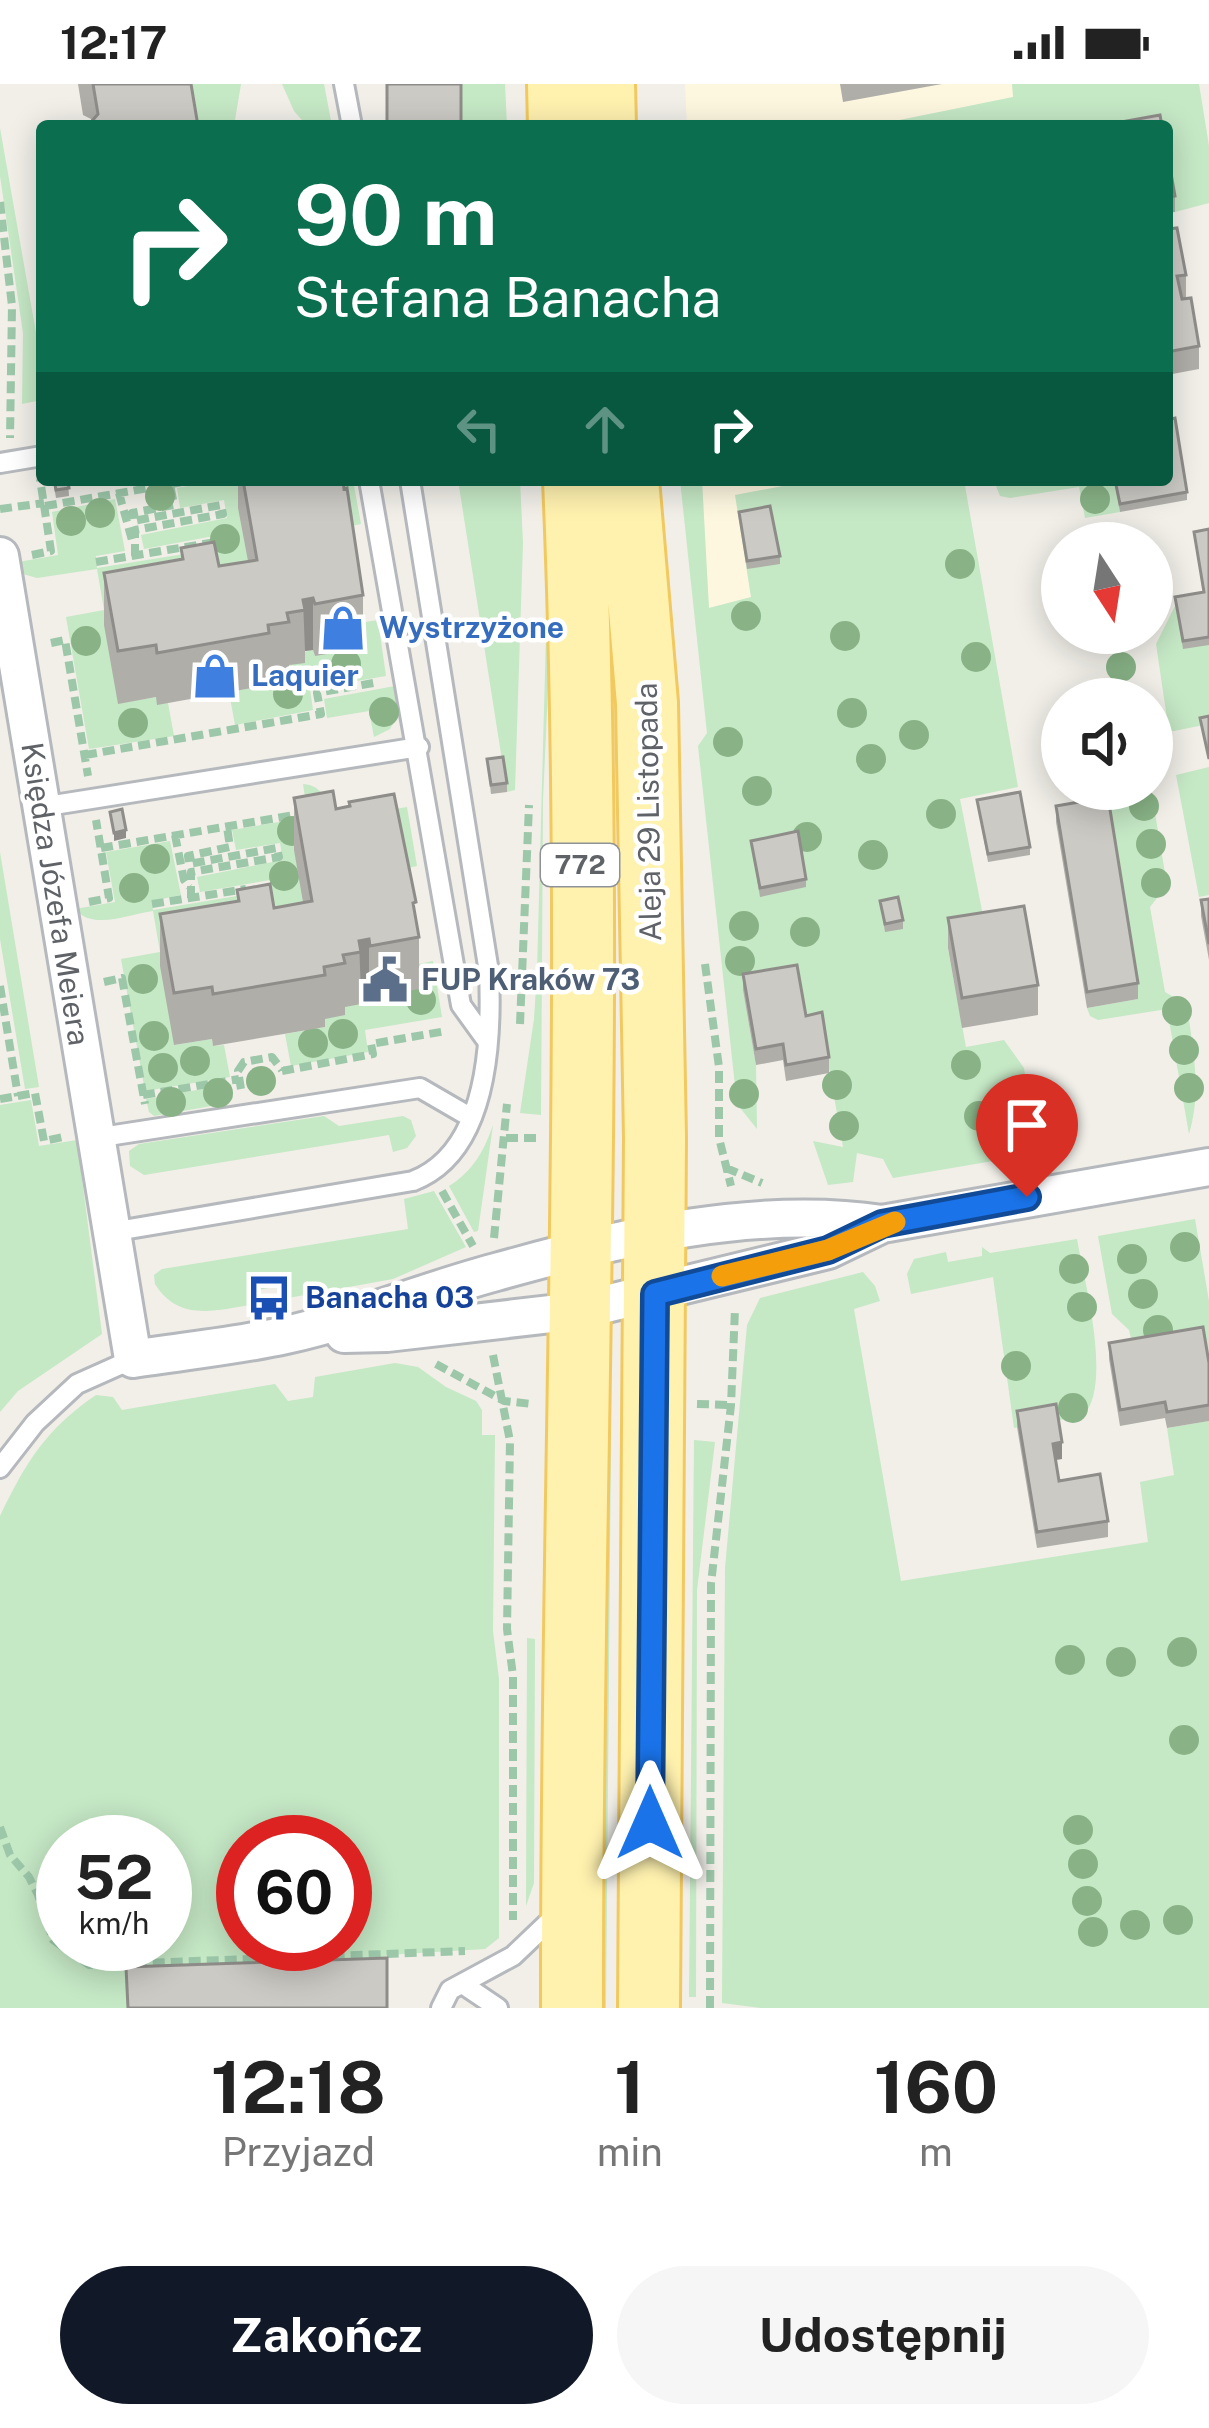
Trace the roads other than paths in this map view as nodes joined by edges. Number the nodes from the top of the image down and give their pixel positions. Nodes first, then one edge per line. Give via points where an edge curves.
1 (344, 84) edge
2 (558, 84) edge
3 (604, 84) edge
4 (351, 120) edge
5 (560, 120) edge
6 (605, 120) edge
7 (36, 458) edge
8 (0, 463) edge
9 (370, 486) edge
10 (411, 486) edge
11 (574, 486) edge
12 (629, 486) edge
13 (2, 577) edge
14 (418, 747) junction
15 (41, 807) junction
16 (487, 1041) junction
17 (470, 1117) junction
18 (94, 1135) junction
19 (1209, 1167) edge
20 (882, 1224) junction
21 (110, 1232) junction
22 (656, 1235) junction
23 (578, 1251) junction
24 (655, 1294) junction
25 (577, 1311) junction
26 (286, 1335) junction
27 (133, 1359) junction
28 (0, 1468) edge
29 (571, 1890) junction
30 (464, 1984) junction
31 (442, 2008) edge
32 (498, 2008) edge
33 (572, 2008) edge
34 (649, 2008) edge

1 - 4 lane
2 - 5 main road
3 - 6 main road
7 - 8 lane
9 - 14 lane
10 - 16 lane via 489,972
11 - 23 main road, 772
12 - 22 main road, Aleja 29 Listopada / 772 via 647,703
13 - 15 street, Księdza Józefa Meiera
14 - 15 lane
14 - 16 lane via 461,1005
15 - 18 street, Księdza Józefa Meiera
16 - 17 lane
17 - 18 lane via 420,1088
17 - 21 lane via 451,1156 413,1181
18 - 21 street, Księdza Józefa Meiera
19 - 20 street
20 - 22 street via 820,1219
20 - 24 street via 828,1250
21 - 27 street, Księdza Józefa Meiera
22 - 23 street
22 - 24 main road, Aleja 29 Listopada / 772
23 - 25 main road, 772
23 - 26 street
24 - 25 street
24 - 34 main road, Aleja 29 Listopada / 772
25 - 26 street via 387,1333
25 - 29 main road, 772
26 - 27 street
27 - 28 lane via 76,1384
29 - 30 lane via 540,1934
29 - 33 main road, 772
30 - 31 lane via 446,1994
30 - 32 lane

